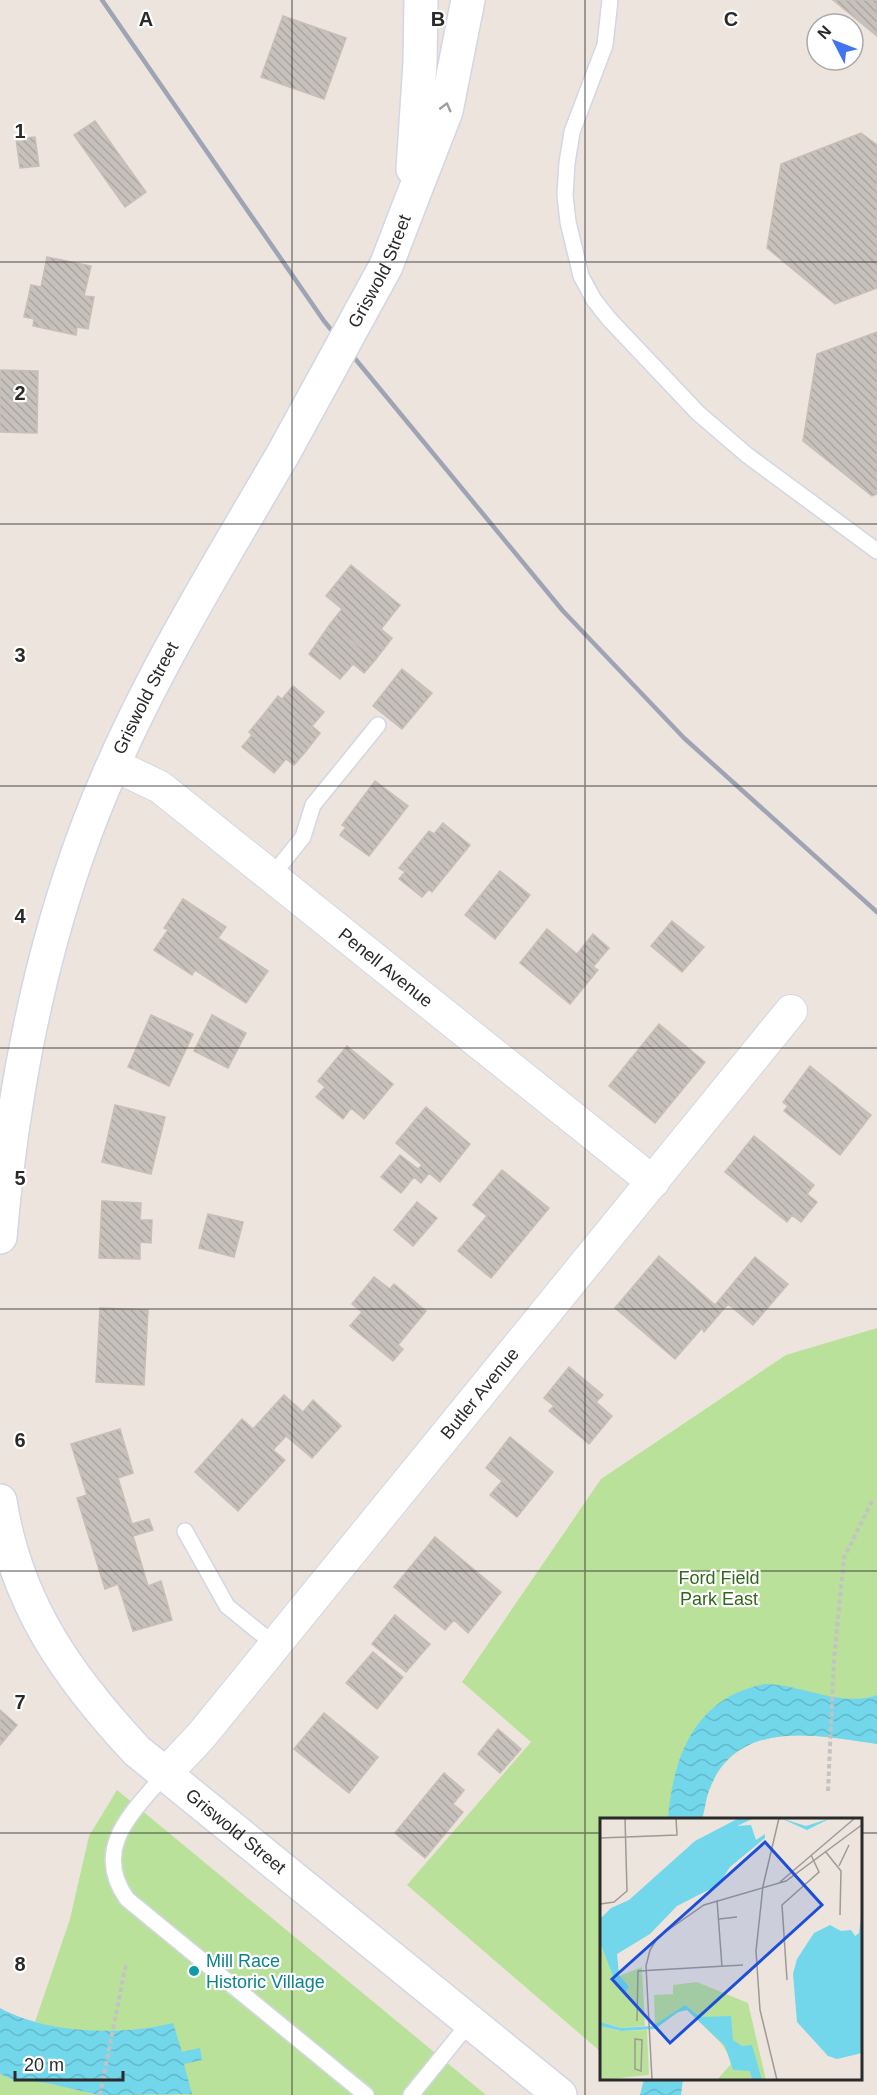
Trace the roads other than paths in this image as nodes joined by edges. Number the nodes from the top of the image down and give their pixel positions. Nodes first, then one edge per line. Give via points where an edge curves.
1 (421, 0) edge
2 (468, 0) edge
3 (610, 0) edge
4 (411, 201) junction
5 (877, 551) edge
6 (378, 725) dead end
7 (114, 765) junction
8 (271, 877) junction
9 (791, 1011) dead end
10 (653, 1182) junction
11 (0, 1237) edge
12 (0, 1501) edge
13 (185, 1531) dead end
14 (275, 1645) junction
15 (165, 1774) junction
16 (470, 2022) junction
17 (366, 2095) edge
18 (411, 2095) edge
19 (560, 2095) edge

1 - 4 street, Griswold Street
4 -> 2 street, Griswold Street via 446,111
3 - 5 lane via 605,45 572,132 567,163 568,222 581,276 609,319 698,412 747,455
4 - 7 street, Griswold Street, bridge via 386,266 283,454 176,636
6 - 8 lane via 313,805 303,837
7 - 8 street, Penell Avenue via 160,788
7 - 11 street, Griswold Street via 64,893 42,973 12,1122
8 - 10 street, Penell Avenue
9 - 10 street, Butler Avenue
10 - 14 street, Butler Avenue
12 - 15 street, Griswold Street via 17,1570 34,1614 60,1658 95,1707
13 - 14 lane via 227,1606
14 - 15 street, Butler Avenue
15 - 16 street, Griswold Street
15 - 17 lane via 117,1837 112,1865 116,1884 127,1899
16 - 18 lane
16 - 19 street, Griswold Street

